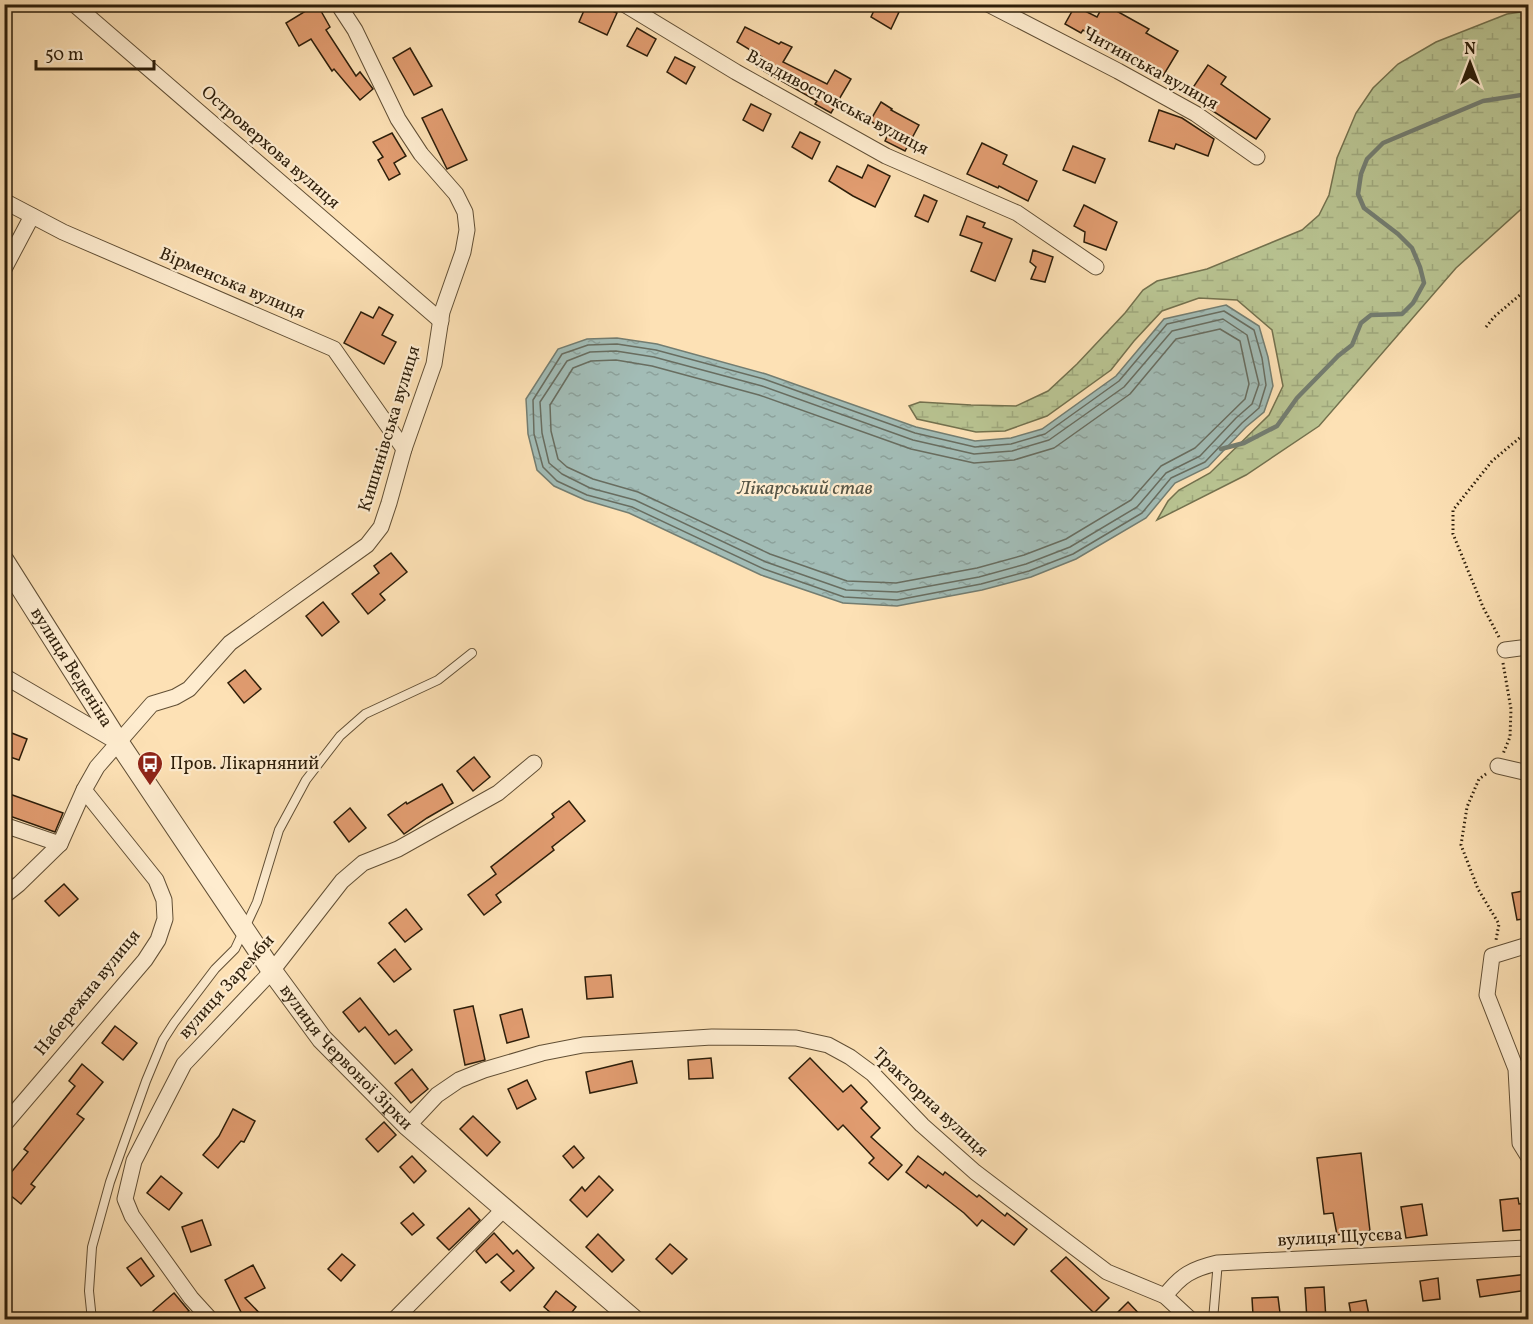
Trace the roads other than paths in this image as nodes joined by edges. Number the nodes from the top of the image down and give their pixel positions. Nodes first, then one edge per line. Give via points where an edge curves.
1 (74, 4) edge
2 (338, 4) edge
3 (624, 4) edge
4 (988, 4) edge
5 (1257, 157) dead end
6 (4, 201) edge
7 (32, 216) junction
8 (1096, 267) dead end
9 (4, 269) edge
10 (441, 321) junction
11 (404, 449) junction
12 (4, 561) edge
13 (1528, 647) edge
14 (1505, 650) road end
15 (472, 653) dead end
16 (4, 676) edge
17 (120, 743) junction
18 (534, 763) dead end
19 (1498, 766) road end
20 (1528, 773) edge
21 (84, 790) junction
22 (4, 825) edge
23 (60, 844) junction
24 (4, 896) edge
25 (244, 930) junction
26 (1528, 945) edge
27 (272, 971) junction
28 (1523, 1099) edge
29 (4, 1125) edge
30 (408, 1126) junction
31 (1528, 1156) edge
32 (505, 1208) junction
33 (1528, 1248) edge
34 (1218, 1261) junction
35 (1165, 1296) junction
36 (92, 1320) edge
37 (211, 1320) edge
38 (394, 1320) edge
39 (634, 1320) edge
40 (1191, 1320) edge
41 (1213, 1320) edge

1 - 10 street, Островерхова вулиця
2 - 10 street, Кишинівська вулиця via 355,30 398,119 421,154 456,194 465,212 463,252
3 - 8 street, Владивостокська вулиця via 886,156 1017,213
4 - 5 street, Читинська вулиця via 1196,114
6 - 7 street, Вірменська вулиця
7 - 9 street
7 - 11 street, Вірменська вулиця via 334,349
10 - 11 street, Кишинівська вулиця via 434,364
11 - 17 street, Кишинівська вулиця via 381,527 367,545 230,643 189,689 152,705
12 - 17 street, вулиця Веденіна
13 - 14 street
15 - 25 lane via 438,681 365,714 340,736 306,780 279,830 265,882
16 - 17 street
17 - 21 street, Кишинівська вулиця via 97,768
17 - 25 street, вулиця Червоної Зірки
18 - 27 street, вулиця Заремби via 498,793 398,849 363,863 342,881
19 - 20 street
21 - 23 street, Кишинівська вулиця
21 - 29 street, Набережна вулиця via 156,880 164,900 165,919 145,960
22 - 23 street
23 - 24 street
25 - 27 street, вулиця Червоної Зірки
25 - 36 lane via 235,949 174,1023 146,1081 92,1247
26 - 28 street via 1492,956 1487,994 1516,1069
27 - 30 street, вулиця Червоної Зірки via 322,1039
27 - 37 street, вулиця Заремби via 184,1064 134,1161 128,1181 125,1199 132,1216 191,1299
28 - 31 street via 1520,1143
30 - 32 street, вулиця Червоної Зірки
30 - 35 street, Тракторна вулиця via 436,1095 459,1080 542,1053 583,1045 712,1037 796,1038 828,1045 873,1074 975,1172 1107,1272
32 - 38 street
32 - 39 street, вулиця Червоної Зірки
33 - 34 street, вулиця Щусєва
34 - 35 street, вулиця Щусєва via 1177,1280
34 - 41 lane
35 - 40 street, Тракторна вулиця

